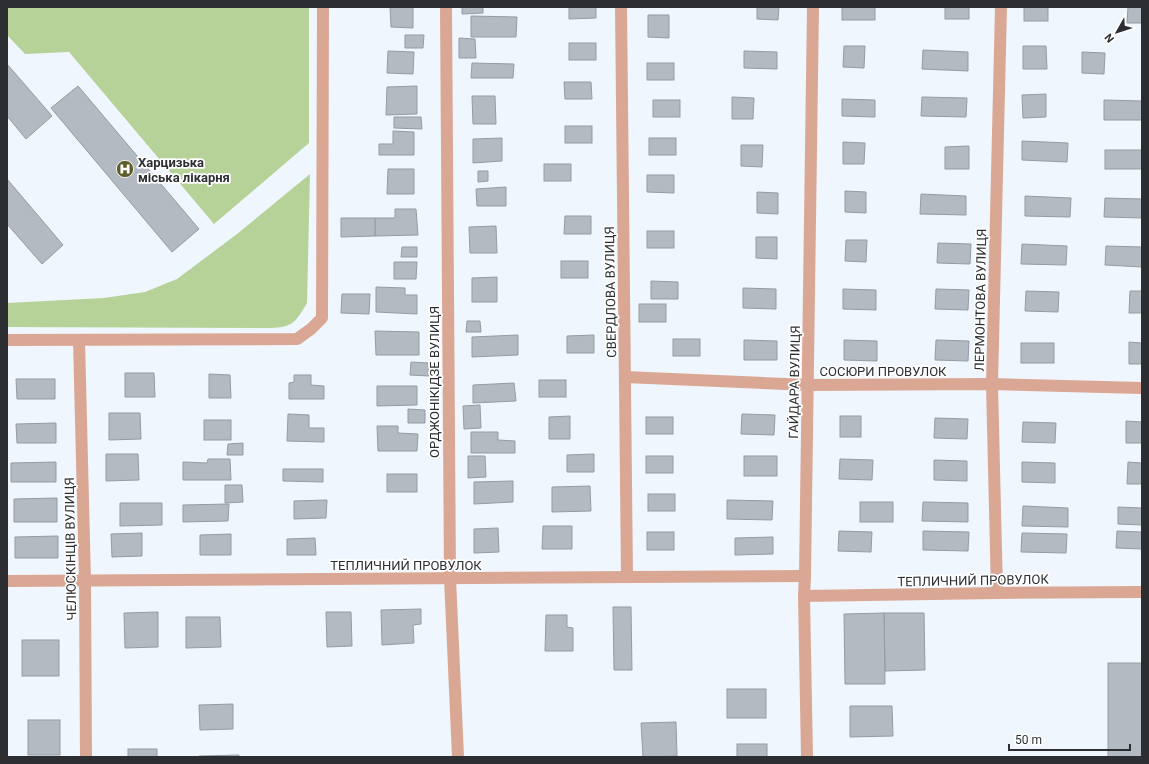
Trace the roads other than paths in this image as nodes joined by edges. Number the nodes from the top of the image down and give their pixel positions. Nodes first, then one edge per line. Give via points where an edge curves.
1 (323, 7) edge
2 (446, 7) edge
3 (621, 7) edge
4 (814, 7) edge
5 (1001, 7) edge
6 (7, 340) edge
7 (79, 340) junction
8 (625, 377) junction
9 (992, 384) junction
10 (808, 385) junction
11 (1142, 388) edge
12 (805, 576) junction
13 (627, 577) junction
14 (450, 578) junction
15 (85, 580) junction
16 (7, 581) edge
17 (1142, 592) edge
18 (997, 593) junction
19 (804, 596) junction
20 (86, 757) edge
21 (458, 757) edge
22 (807, 757) edge

1 - 7 street via 322,318 297,339
2 - 14 street, ОРДЖОНІКІДЗЕ ВУЛИЦЯ
3 - 8 street, СВЕРДЛОВА ВУЛИЦЯ
4 - 10 street, ГАЙДАРА ВУЛИЦЯ
5 - 9 street, ЛЕРМОНТОВА ВУЛИЦЯ
6 - 7 street
7 - 15 street, ЧЕЛЮСКІНЦІВ ВУЛИЦЯ
8 - 10 street, СОСЮРИ ПРОВУЛОК
8 - 13 street, СВЕРДЛОВА ВУЛИЦЯ
9 - 10 street, СОСЮРИ ПРОВУЛОК
9 - 11 street, СОСЮРИ ПРОВУЛОК
9 - 18 street, ЛЕРМОНТОВА ВУЛИЦЯ
10 - 12 street, ГАЙДАРА ВУЛИЦЯ
12 - 13 street, ТЕПЛИЧНИЙ ПРОВУЛОК
12 - 19 street, ГАЙДАРА ВУЛИЦЯ
13 - 14 street, ТЕПЛИЧНИЙ ПРОВУЛОК
14 - 15 street, ТЕПЛИЧНИЙ ПРОВУЛОК
14 - 21 street, ОРДЖОНІКІДЗЕ ВУЛИЦЯ
15 - 16 street, ТЕПЛИЧНИЙ ПРОВУЛОК
15 - 20 street, ЧЕЛЮСКІНЦІВ ВУЛИЦЯ
17 - 18 street, ТЕПЛИЧНИЙ ПРОВУЛОК
18 - 19 street, ТЕПЛИЧНИЙ ПРОВУЛОК
19 - 22 street, ГАЙДАРА ВУЛИЦЯ

